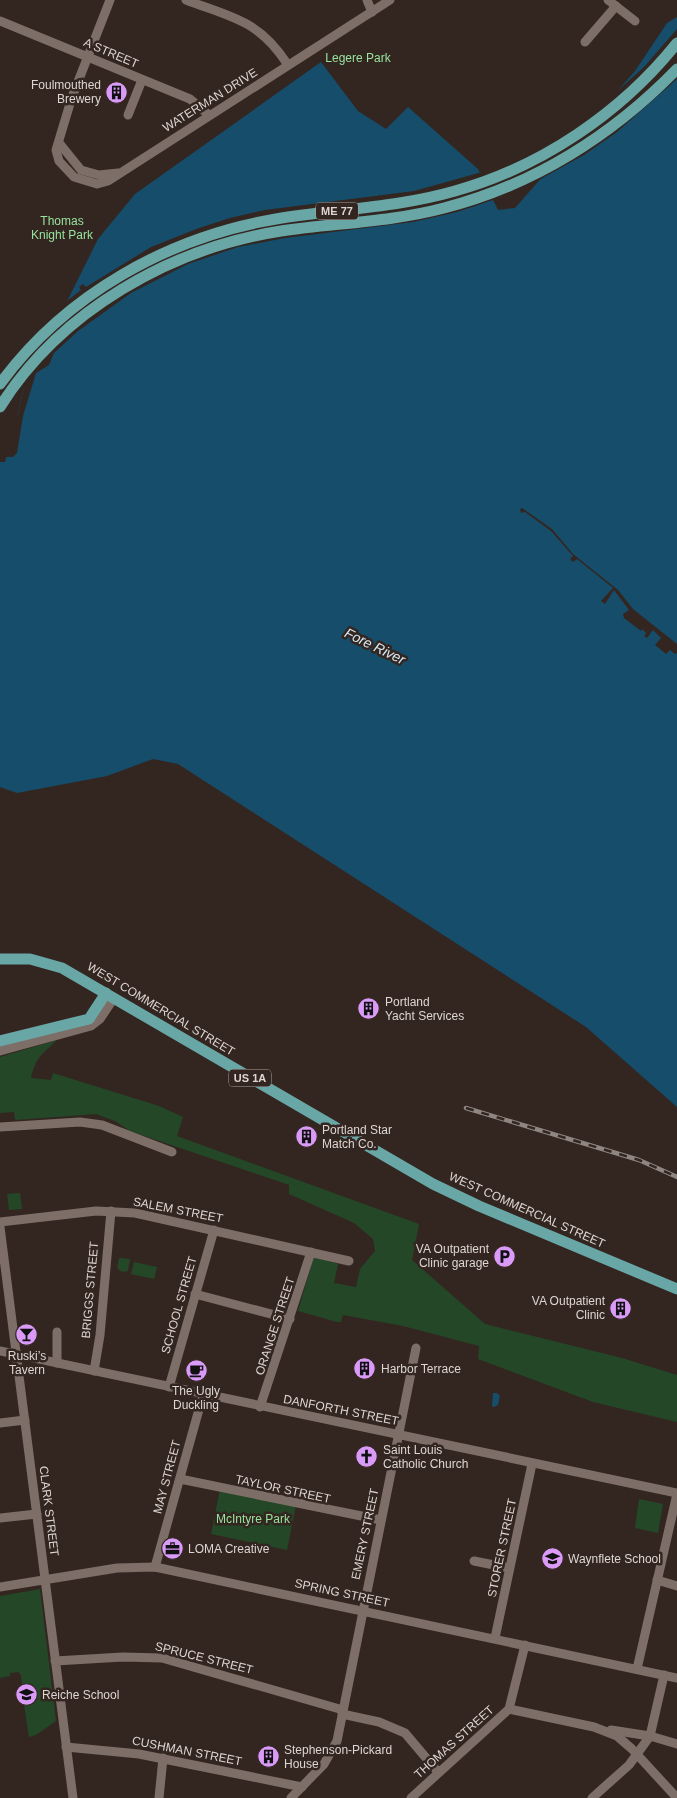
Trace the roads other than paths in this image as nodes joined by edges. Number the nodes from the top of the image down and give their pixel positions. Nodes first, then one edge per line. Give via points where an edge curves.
1 (110, 0) edge
2 (186, 0) edge
3 (367, 0) edge
4 (390, 0) edge
5 (608, 0) edge
6 (616, 6) junction
7 (372, 12) junction
8 (0, 21) edge
9 (635, 21) dead end
10 (585, 42) dead end
11 (677, 43) edge
12 (87, 57) junction
13 (288, 65) junction
14 (677, 69) edge
15 (142, 80) junction
16 (128, 115) dead end
17 (209, 115) junction
18 (0, 384) edge
19 (0, 407) edge
20 (0, 959) edge
21 (110, 996) junction
22 (0, 1041) edge
23 (0, 1051) edge
24 (0, 1127) edge
25 (172, 1152) dead end
26 (111, 1212) junction
27 (0, 1222) edge
28 (0, 1227) edge
29 (214, 1230) junction
30 (311, 1252) junction
31 (349, 1260) dead end
32 (677, 1289) edge
33 (195, 1294) junction
34 (290, 1319) junction
35 (57, 1332) dead end
36 (416, 1348) dead end
37 (0, 1350) edge
38 (16, 1354) junction
39 (57, 1363) junction
40 (94, 1371) junction
41 (169, 1387) junction
42 (203, 1395) junction
43 (260, 1407) junction
44 (25, 1420) junction
45 (0, 1424) edge
46 (398, 1434) junction
47 (532, 1464) junction
48 (180, 1480) junction
49 (677, 1493) edge
50 (37, 1514) junction
51 (0, 1518) edge
52 (381, 1520) junction
53 (474, 1561) dead end
54 (155, 1567) junction
55 (509, 1568) junction
56 (657, 1580) junction
57 (45, 1581) junction
58 (677, 1586) edge
59 (0, 1587) edge
60 (362, 1611) junction
61 (495, 1638) junction
62 (526, 1645) junction
63 (55, 1661) junction
64 (637, 1669) junction
65 (664, 1675) junction
66 (677, 1678) edge
67 (509, 1709) junction
68 (342, 1712) junction
69 (594, 1727) junction
70 (650, 1736) junction
71 (677, 1744) edge
72 (66, 1747) junction
73 (638, 1755) junction
74 (163, 1758) junction
75 (438, 1772) junction
76 (302, 1787) junction
77 (416, 1797) edge
78 (73, 1798) edge
79 (160, 1798) edge
80 (291, 1798) edge
81 (592, 1798) edge
82 (677, 1798) edge

1 - 12 street
2 - 13 street via 254,28 270,40
3 - 7 street
4 - 7 street, WATERMAN DRIVE
5 - 6 street
6 - 9 street
6 - 10 street
7 - 13 street, WATERMAN DRIVE
8 - 12 street, A STREET
11 - 18 main road, ME 77 via 651,74 601,117 555,148 481,183 405,202 242,226 208,236 143,263 74,308 26,353
12 - 15 street, A STREET
12 - 17 street, WATERMAN DRIVE via 64,120 60,144 81,170 100,175 118,173
13 - 17 street, WATERMAN DRIVE
14 - 19 main road, ME 77 via 642,103 599,137 519,183 444,208 410,215 247,237 206,249 157,270 110,297 65,332 38,358
15 - 16 street
15 - 17 street, A STREET via 195,101
20 - 21 main road, WEST COMMERCIAL STREET / US 1A via 30,959 62,968
21 - 22 main road via 89,1019
21 - 23 street via 100,1019 91,1026
21 - 32 main road, WEST COMMERCIAL STREET / US 1A via 433,1184
24 - 25 street via 80,1122 102,1125
26 - 27 street, SALEM STREET via 80,1212
26 - 29 street, SALEM STREET via 135,1213
26 - 40 street, BRIGGS STREET
28 - 38 street, CLARK STREET
29 - 30 street, SALEM STREET
29 - 33 street, SCHOOL STREET
30 - 31 street, SALEM STREET
30 - 34 street, ORANGE STREET
33 - 34 street
33 - 41 street, SCHOOL STREET
34 - 43 street, ORANGE STREET
35 - 39 street
36 - 46 street, EMERY STREET
37 - 38 street, DANFORTH STREET
38 - 39 street, DANFORTH STREET
38 - 44 street, CLARK STREET
39 - 40 street, DANFORTH STREET
40 - 41 street, DANFORTH STREET
41 - 42 street, DANFORTH STREET
42 - 43 street, DANFORTH STREET
42 - 48 street, MAY STREET
43 - 46 street, DANFORTH STREET
44 - 45 street
44 - 50 street, CLARK STREET
46 - 47 street, DANFORTH STREET
46 - 52 street, EMERY STREET
47 - 49 street, DANFORTH STREET
47 - 55 street, STORER STREET
48 - 52 street, TAYLOR STREET
48 - 54 street, MAY STREET
49 - 56 street
50 - 51 street
50 - 57 street, CLARK STREET
52 - 60 street, EMERY STREET
53 - 55 street
54 - 57 street, SPRING STREET via 117,1568
54 - 60 street, SPRING STREET
55 - 61 street, STORER STREET
56 - 58 street
56 - 64 street
57 - 59 street, SPRING STREET
57 - 63 street, CLARK STREET
60 - 61 street, SPRING STREET
60 - 68 street, EMERY STREET
61 - 62 street, SPRING STREET
62 - 64 street, SPRING STREET
62 - 67 street, THOMAS STREET
63 - 68 street, SPRUCE STREET via 162,1658
63 - 72 street, CLARK STREET
64 - 65 street, SPRING STREET
65 - 66 street, SPRING STREET
65 - 70 street
67 - 69 street
67 - 75 street, THOMAS STREET
68 - 75 street, SPRUCE STREET via 405,1733
68 - 76 street, EMERY STREET via 334,1749
69 - 70 street
69 - 73 street via 617,1736
70 - 71 street
70 - 73 street
72 - 74 street, CUSHMAN STREET
72 - 78 street, CLARK STREET
73 - 81 street
73 - 82 street
74 - 76 street, CUSHMAN STREET
74 - 79 street
75 - 77 street, THOMAS STREET
76 - 80 street, EMERY STREET

